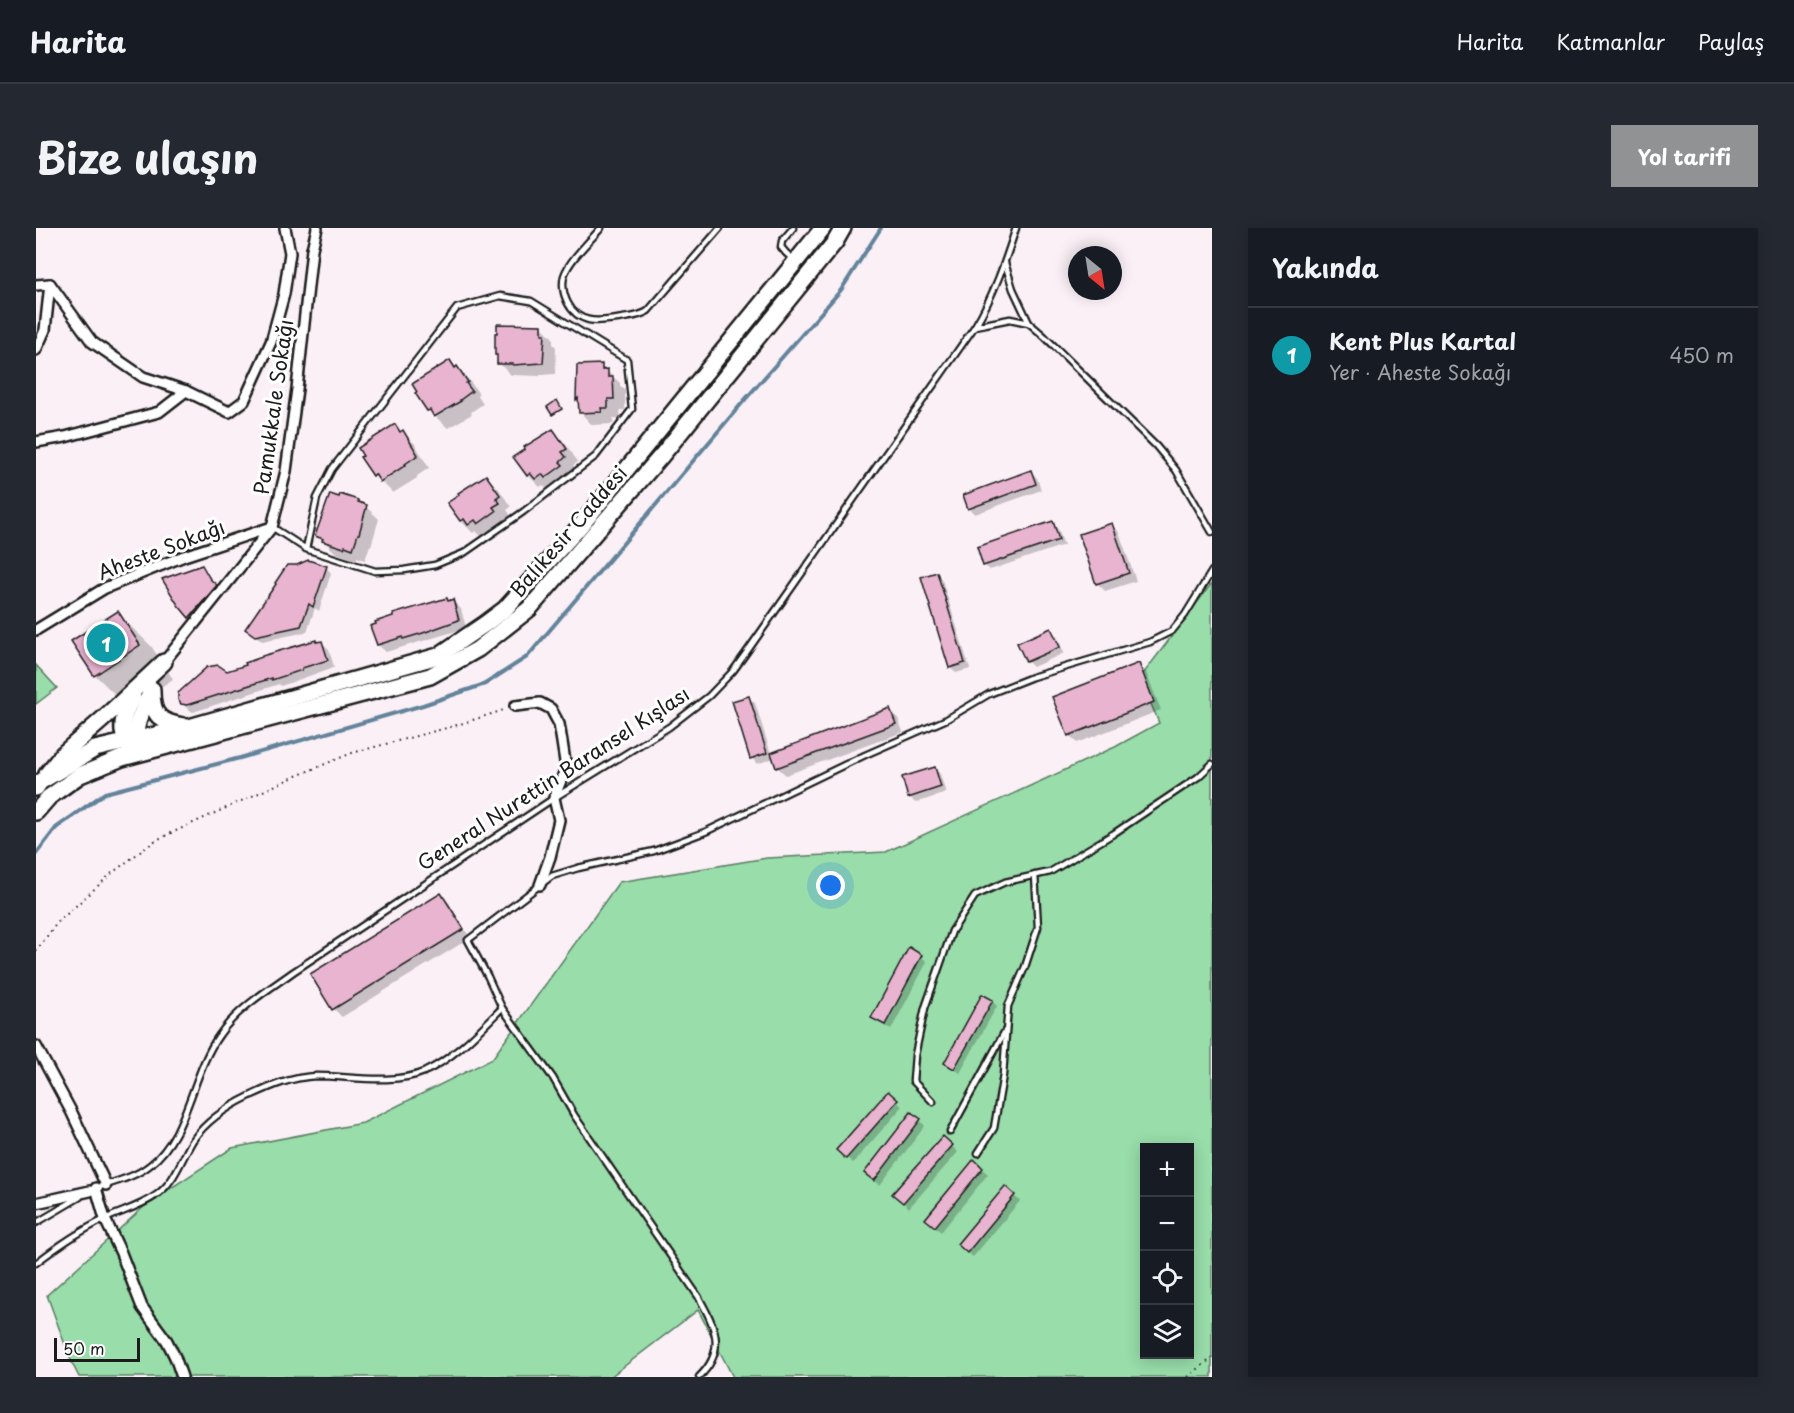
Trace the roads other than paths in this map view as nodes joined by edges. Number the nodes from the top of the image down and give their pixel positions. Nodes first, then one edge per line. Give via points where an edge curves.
1 (285, 228) edge
2 (317, 228) edge
3 (601, 228) edge
4 (720, 228) edge
5 (793, 228) edge
6 (823, 228) edge
7 (843, 228) edge
8 (1016, 228) edge
9 (797, 262) junction
10 (1005, 263) junction
11 (50, 284) junction
12 (36, 285) edge
13 (1029, 323) junction
14 (975, 326) junction
15 (36, 350) edge
16 (186, 391) junction
17 (36, 442) edge
18 (272, 527) junction
19 (1212, 531) edge
20 (306, 549) junction
21 (1212, 571) edge
22 (36, 630) edge
23 (164, 662) joint
24 (145, 688) junction
25 (515, 706) road end
26 (189, 727) junction
27 (133, 746) junction
28 (1212, 765) edge
29 (42, 789) edge
30 (554, 798) junction
31 (36, 812) edge
32 (1035, 875) junction
33 (540, 885) junction
34 (502, 1008) junction
35 (1007, 1029) junction
36 (36, 1046) edge
37 (933, 1102) dead end
38 (950, 1132) dead end
39 (978, 1153) dead end
40 (106, 1185) junction
41 (93, 1190) junction
42 (36, 1203) edge
43 (105, 1219) junction
44 (36, 1223) edge
45 (36, 1263) edge
46 (182, 1377) edge
47 (699, 1377) edge

1 - 16 street via 290,254 284,294 272,342 244,401 229,412
2 - 18 street, Pamukkale Sokağı via 286,471
3 - 4 lane via 568,267 564,279 569,306 582,318 595,321 648,311
5 - 9 lane via 781,247
6 - 9 main road, Balıkesir Caddesi
7 - 27 main road, Balıkesir Caddesi via 662,455 545,591 529,609 478,649 430,676
8 - 10 lane, General Nurettin Baransel Kışlası
9 - 26 main road, Balıkesir Caddesi via 583,523 505,609 438,656
10 - 13 lane
10 - 14 lane, General Nurettin Baransel Kışlası
11 - 12 street
11 - 15 street via 45,330
11 - 16 street via 92,342 143,377
13 - 14 lane via 1010,319
13 - 19 lane via 1156,446 1176,470
14 - 30 lane, General Nurettin Baransel Kışlası via 721,684 669,727
16 - 17 street via 159,412
18 - 20 lane
18 - 22 street, Aheste Sokağı via 105,588
18 - 23 street, Pamukkale Sokağı
20 - 20 lane via 375,570 435,565 464,553 596,456 632,409 627,360 531,301 500,296 457,308 332,469 317,498
21 - 33 lane via 1172,631 1149,642 989,694 948,719 705,832 654,850 560,873
23 - 24 main road
24 - 26 main road via 160,718
24 - 27 main road
24 - 29 main road via 63,754
25 - 30 street via 540,703 551,710 559,724 566,768
26 - 27 main road, Balıkesir Caddesi
27 - 29 main road, Balıkesir Caddesi via 95,750
28 - 32 lane via 1113,834 1050,872
29 - 31 main road, Balıkesir Caddesi
30 - 33 street via 559,820
30 - 40 lane, General Nurettin Baransel Kışlası via 293,972 236,1015 210,1049 165,1150 131,1177
32 - 35 lane via 1038,927 1008,1006
32 - 37 lane via 1005,882 975,896 952,931 925,1008 915,1055 913,1081
33 - 34 lane via 468,940
34 - 43 lane via 461,1047 425,1071 408,1077 314,1076 291,1079 247,1097 203,1127 164,1190
34 - 47 lane via 553,1078 713,1323 717,1340 713,1358
35 - 38 lane
35 - 39 lane via 994,1128
36 - 40 street
40 - 41 lane, General Nurettin Baransel Kışlası
41 - 42 street, General Nurettin Baransel Kışlası
41 - 43 street
41 - 44 lane, General Nurettin Baransel Kışlası
43 - 45 lane
43 - 46 street via 142,1307 167,1341

